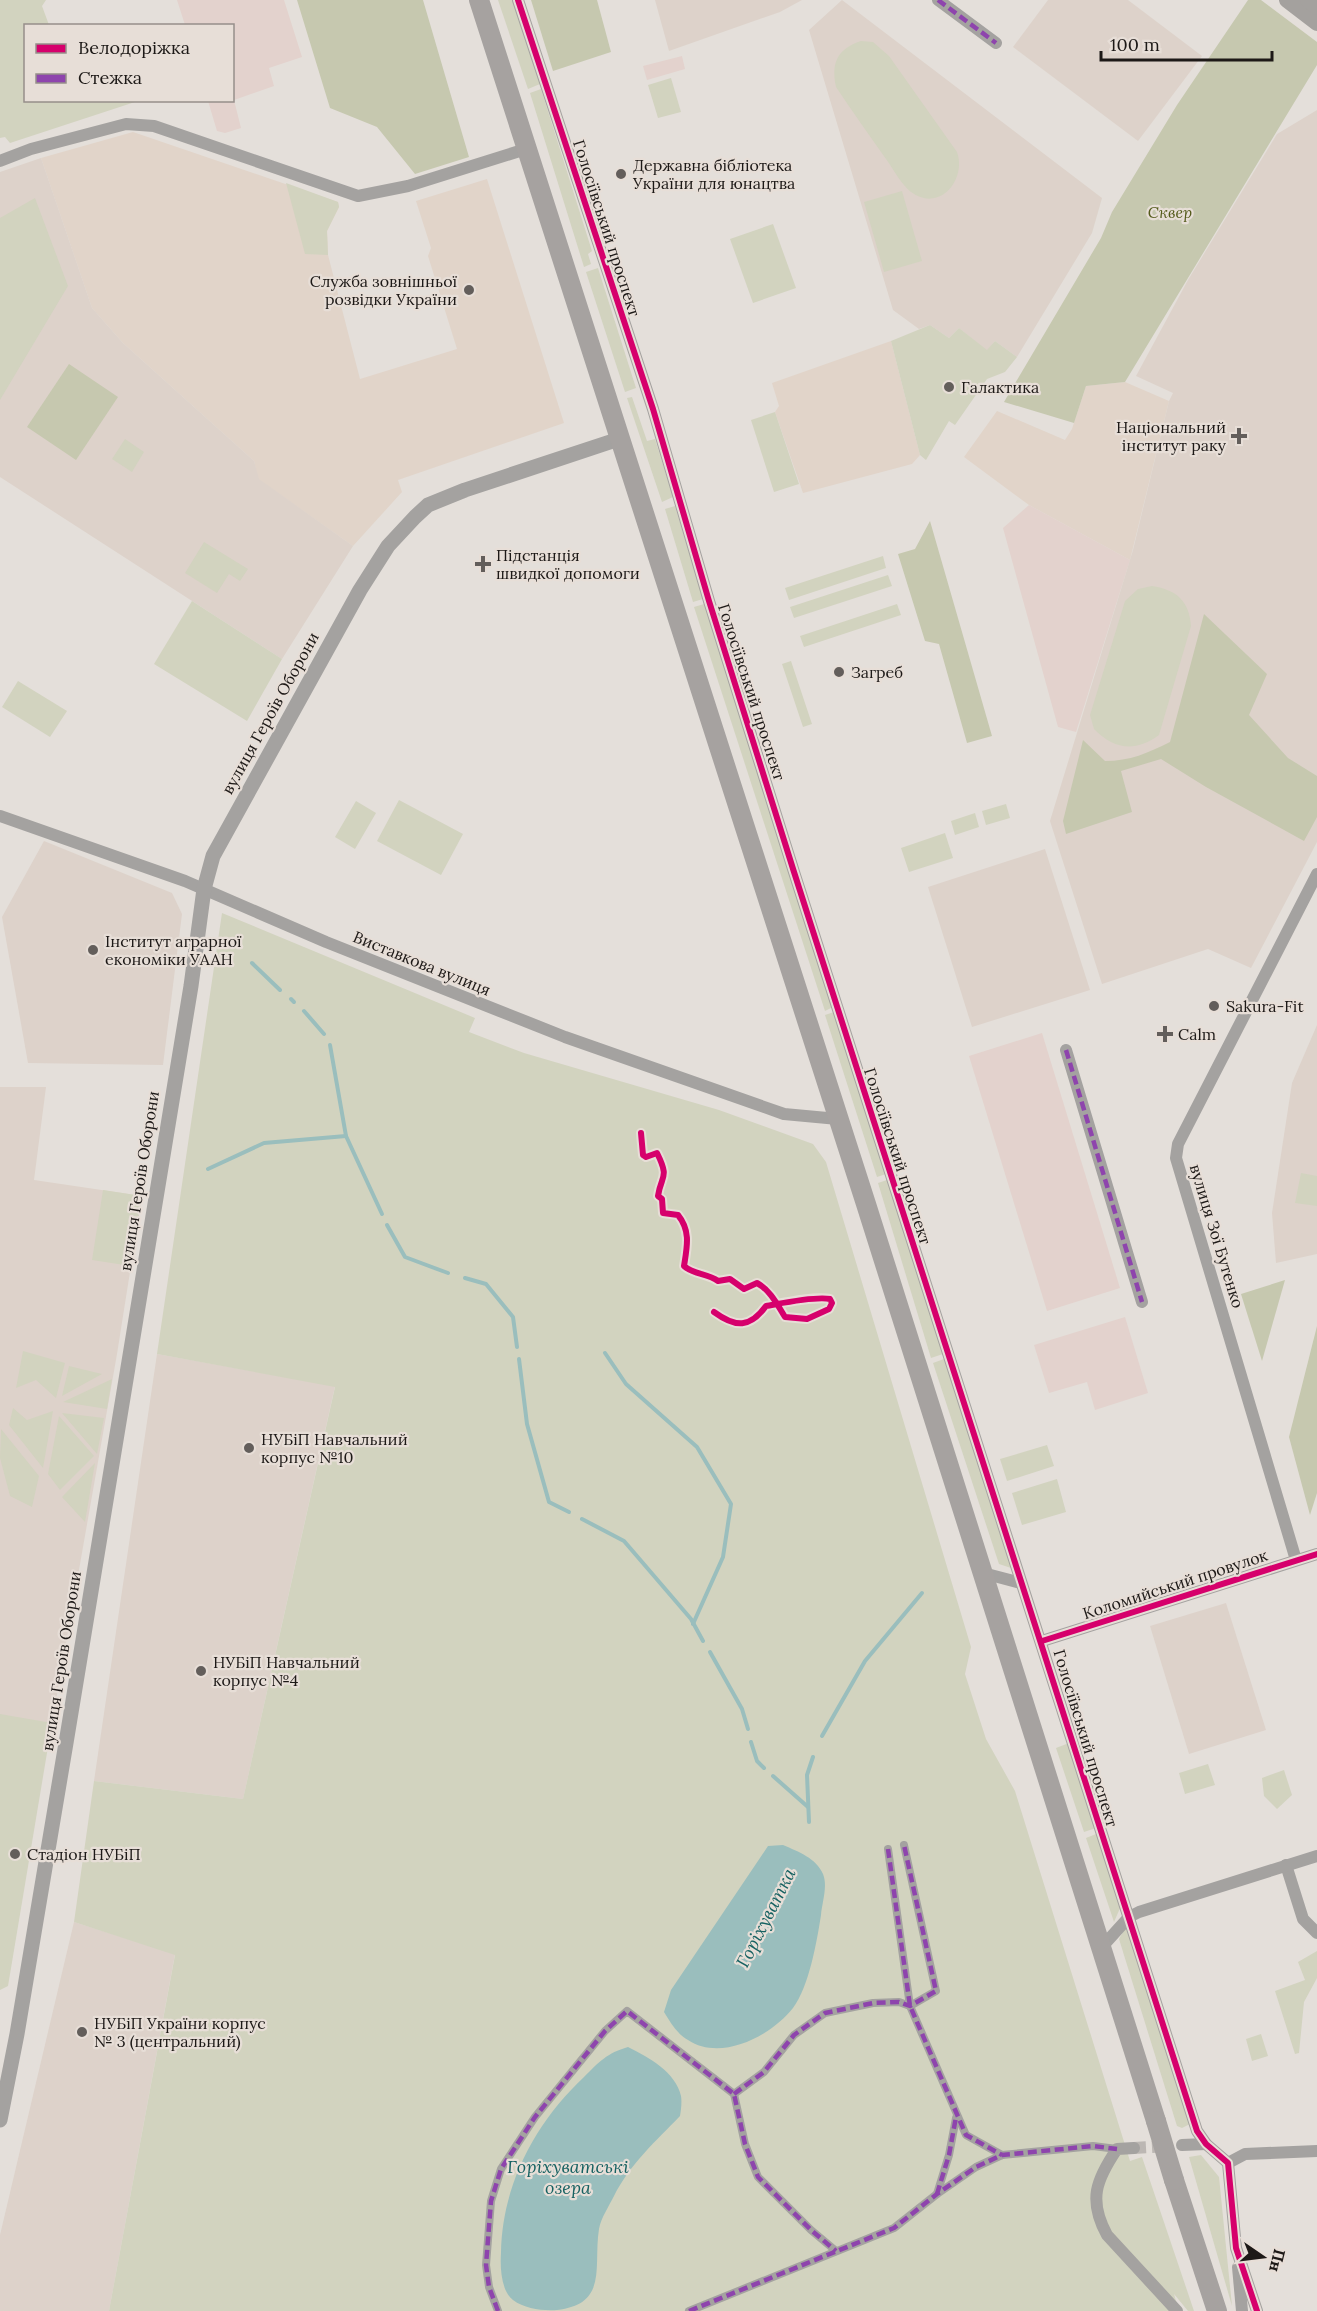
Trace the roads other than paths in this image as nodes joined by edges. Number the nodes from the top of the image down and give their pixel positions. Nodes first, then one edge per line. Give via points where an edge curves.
1 (479, 0) edge
2 (518, 0) edge
3 (938, 0) edge
4 (1287, 0) edge
5 (1308, 0) edge
6 (1317, 7) edge
7 (1317, 23) edge
8 (996, 43) dead end
9 (526, 149) junction
10 (0, 161) edge
11 (620, 439) junction
12 (0, 816) edge
13 (1317, 874) edge
14 (204, 889) junction
15 (1066, 1050) dead end
16 (838, 1119) junction
17 (1142, 1302) dead end
18 (1317, 1554) edge
19 (1296, 1560) junction
20 (983, 1573) junction
21 (1021, 1583) junction
22 (1042, 1641) junction
23 (904, 1845) dead end
24 (888, 1849) dead end
25 (1317, 1856) edge
26 (1286, 1865) junction
27 (1129, 1917) junction
28 (1317, 1933) edge
29 (1101, 1948) junction
30 (910, 2006) junction
31 (4, 2083) edge
32 (734, 2094) junction
33 (956, 2117) junction
34 (0, 2120) edge
35 (1206, 2144) junction
36 (1182, 2145) tunnel mouth
37 (1134, 2148) tunnel mouth
38 (1117, 2149) junction
39 (1317, 2151) edge
40 (1002, 2155) junction
41 (1228, 2163) junction
42 (937, 2194) junction
43 (1236, 2248) junction
44 (836, 2251) junction
45 (498, 2311) edge
46 (689, 2311) edge
47 (1177, 2311) edge
48 (1217, 2311) edge
49 (1242, 2311) edge
50 (1257, 2311) edge

1 - 9 highway
2 - 21 street, Голосіївський проспект via 653,409 712,612
3 - 8 street
4 - 7 main road
5 - 6 main road
9 - 10 street via 408,186 358,196 154,126 126,124
9 - 11 highway
11 - 14 street, вулиця Героїв Оборони via 428,505 388,546 354,599 213,856
11 - 16 highway
12 - 14 street, Виставкова вулиця
13 - 19 street, вулиця Зої Бутенко via 1178,1143 1176,1158
14 - 16 street, Виставкова вулиця via 459,997 565,1037 784,1114
14 - 31 street, вулиця Героїв Оборони via 68,1731
15 - 17 street
16 - 20 highway
18 - 19 street, Коломийський провулок
19 - 22 street, Коломийський провулок
20 - 21 street
20 - 29 highway
21 - 22 street, Голосіївський проспект
22 - 27 street, Голосіївський проспект
23 - 30 street via 936,1991
24 - 30 street
25 - 26 street
26 - 27 street
26 - 28 street via 1303,1919
27 - 29 street
27 - 35 street, Голосіївський проспект via 1197,2130
29 - 48 highway, bridge
30 - 32 street via 873,2002 825,2013 794,2035 764,2072
30 - 33 street
31 - 34 street, вулиця Героїв Оборони
32 - 44 street via 745,2144 758,2177
32 - 45 street via 627,2011 605,2031 535,2117 501,2169 491,2201 486,2265
33 - 40 street via 966,2135
33 - 42 street
35 - 36 street
35 - 41 street, Голосіївський проспект
37 - 38 street
38 - 40 street via 1093,2146
38 - 47 street via 1100,2175 1096,2204 1099,2220 1107,2235
39 - 41 street via 1245,2154
40 - 42 street via 976,2167
41 - 43 street
42 - 44 street via 894,2228
43 - 49 street
43 - 50 street
44 - 46 street

